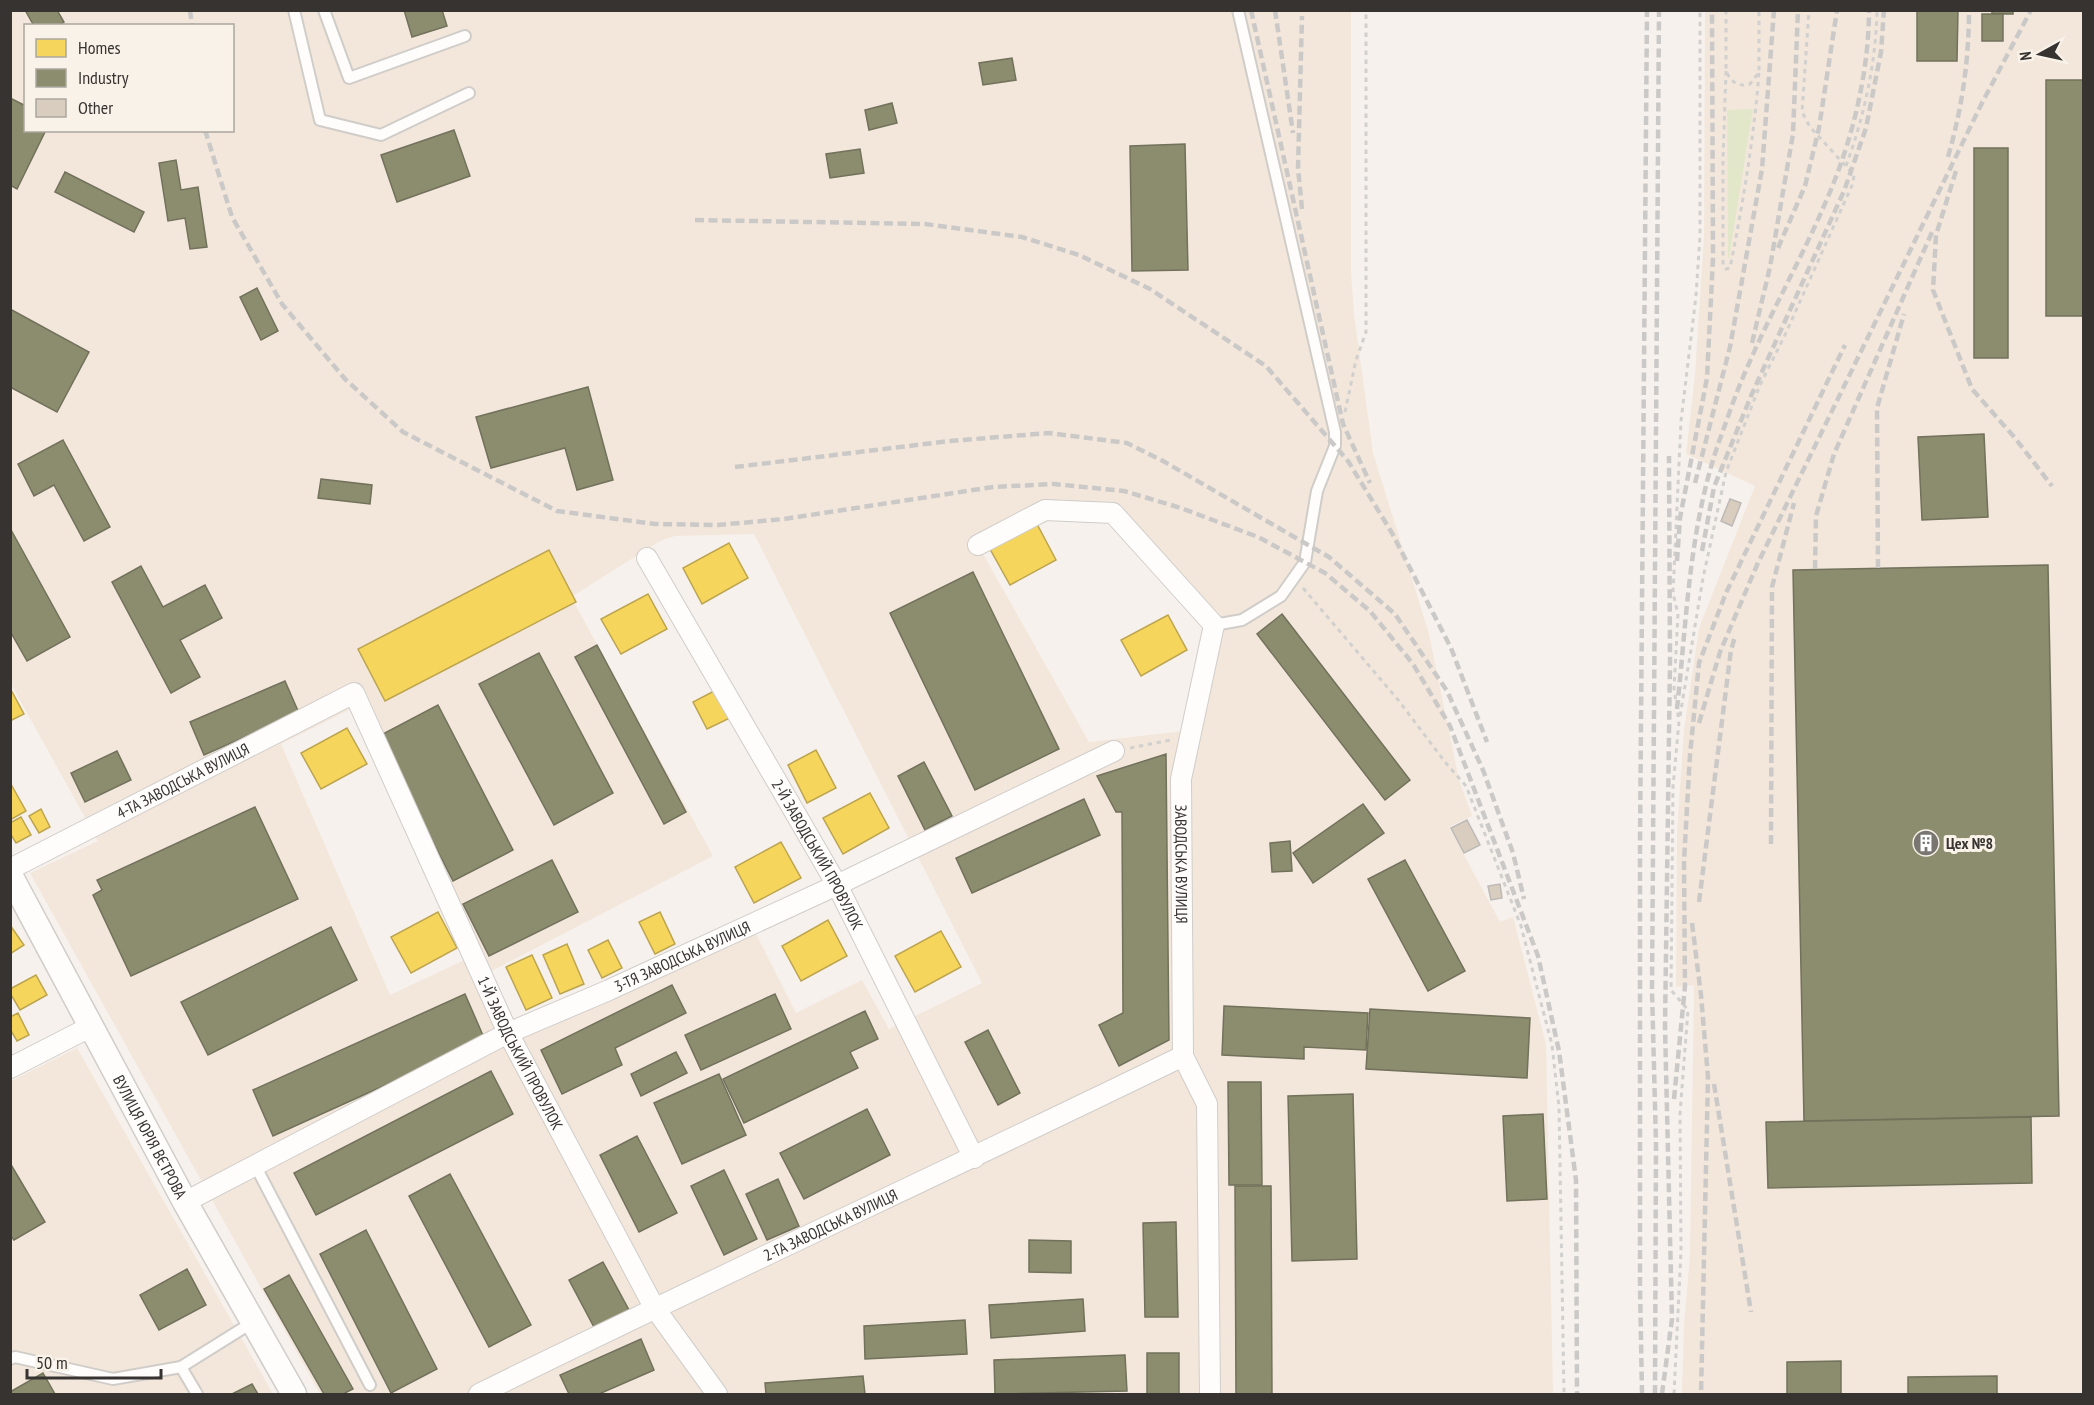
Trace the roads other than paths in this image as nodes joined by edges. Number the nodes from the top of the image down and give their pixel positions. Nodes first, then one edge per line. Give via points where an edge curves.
1 (294, 10) edge
2 (324, 10) edge
3 (1238, 10) edge
4 (465, 36) dead end
5 (470, 93) dead end
6 (978, 545) dead end
7 (647, 558) dead end
8 (1214, 625) junction
9 (354, 693) joint
10 (1114, 751) road end
11 (10, 869) edge
12 (10, 876) edge
13 (837, 885) junction
14 (92, 1026) junction
15 (508, 1033) junction
16 (1183, 1056) junction
17 (10, 1068) edge
18 (974, 1158) junction
19 (255, 1165) junction
20 (185, 1202) junction
21 (654, 1307) junction
22 (253, 1322) junction
23 (10, 1359) edge
24 (182, 1367) junction
25 (370, 1385) dead end
26 (197, 1395) edge
27 (294, 1395) edge
28 (479, 1395) edge
29 (717, 1395) edge
30 (1210, 1395) edge

1 - 5 lane via 320,120 381,135
2 - 4 lane via 349,78
3 - 8 lane via 1335,432 1335,446 1317,491 1305,562 1281,596 1242,620
6 - 8 street via 1045,510 1113,513
7 - 13 street, 2-Й ЗАВОДСЬКИЙ ПРОВУЛОК
8 - 16 street, ЗАВОДСЬКА ВУЛИЦЯ via 1181,778
9 - 11 street, 4-ТА ЗАВОДСЬКА ВУЛИЦЯ
9 - 15 street, 1-Й ЗАВОДСЬКИЙ ПРОВУЛОК
10 - 13 street, 3-ТЯ ЗАВОДСЬКА ВУЛИЦЯ
12 - 14 street, ВУЛИЦЯ ЮРІЯ ВЄТРОВА
13 - 15 street, 3-ТЯ ЗАВОДСЬКА ВУЛИЦЯ
13 - 18 street, 2-Й ЗАВОДСЬКИЙ ПРОВУЛОК
14 - 17 street
14 - 20 street, ВУЛИЦЯ ЮРІЯ ВЄТРОВА
15 - 19 street, 3-ТЯ ЗАВОДСЬКА ВУЛИЦЯ
15 - 21 street, 1-Й ЗАВОДСЬКИЙ ПРОВУЛОК
16 - 18 street, 2-ГА ЗАВОДСЬКА ВУЛИЦЯ
16 - 30 street, ЗАВОДСЬКА ВУЛИЦЯ via 1207,1104
18 - 21 street, 2-ГА ЗАВОДСЬКА ВУЛИЦЯ
19 - 20 street, 3-ТЯ ЗАВОДСЬКА ВУЛИЦЯ
19 - 25 lane
20 - 22 street, ВУЛИЦЯ ЮРІЯ ВЄТРОВА
21 - 28 street, 2-ГА ЗАВОДСЬКА ВУЛИЦЯ
21 - 29 street, 1-Й ЗАВОДСЬКИЙ ПРОВУЛОК
22 - 24 lane
22 - 27 street, ВУЛИЦЯ ЮРІЯ ВЄТРОВА
23 - 24 lane via 114,1379
24 - 26 lane

